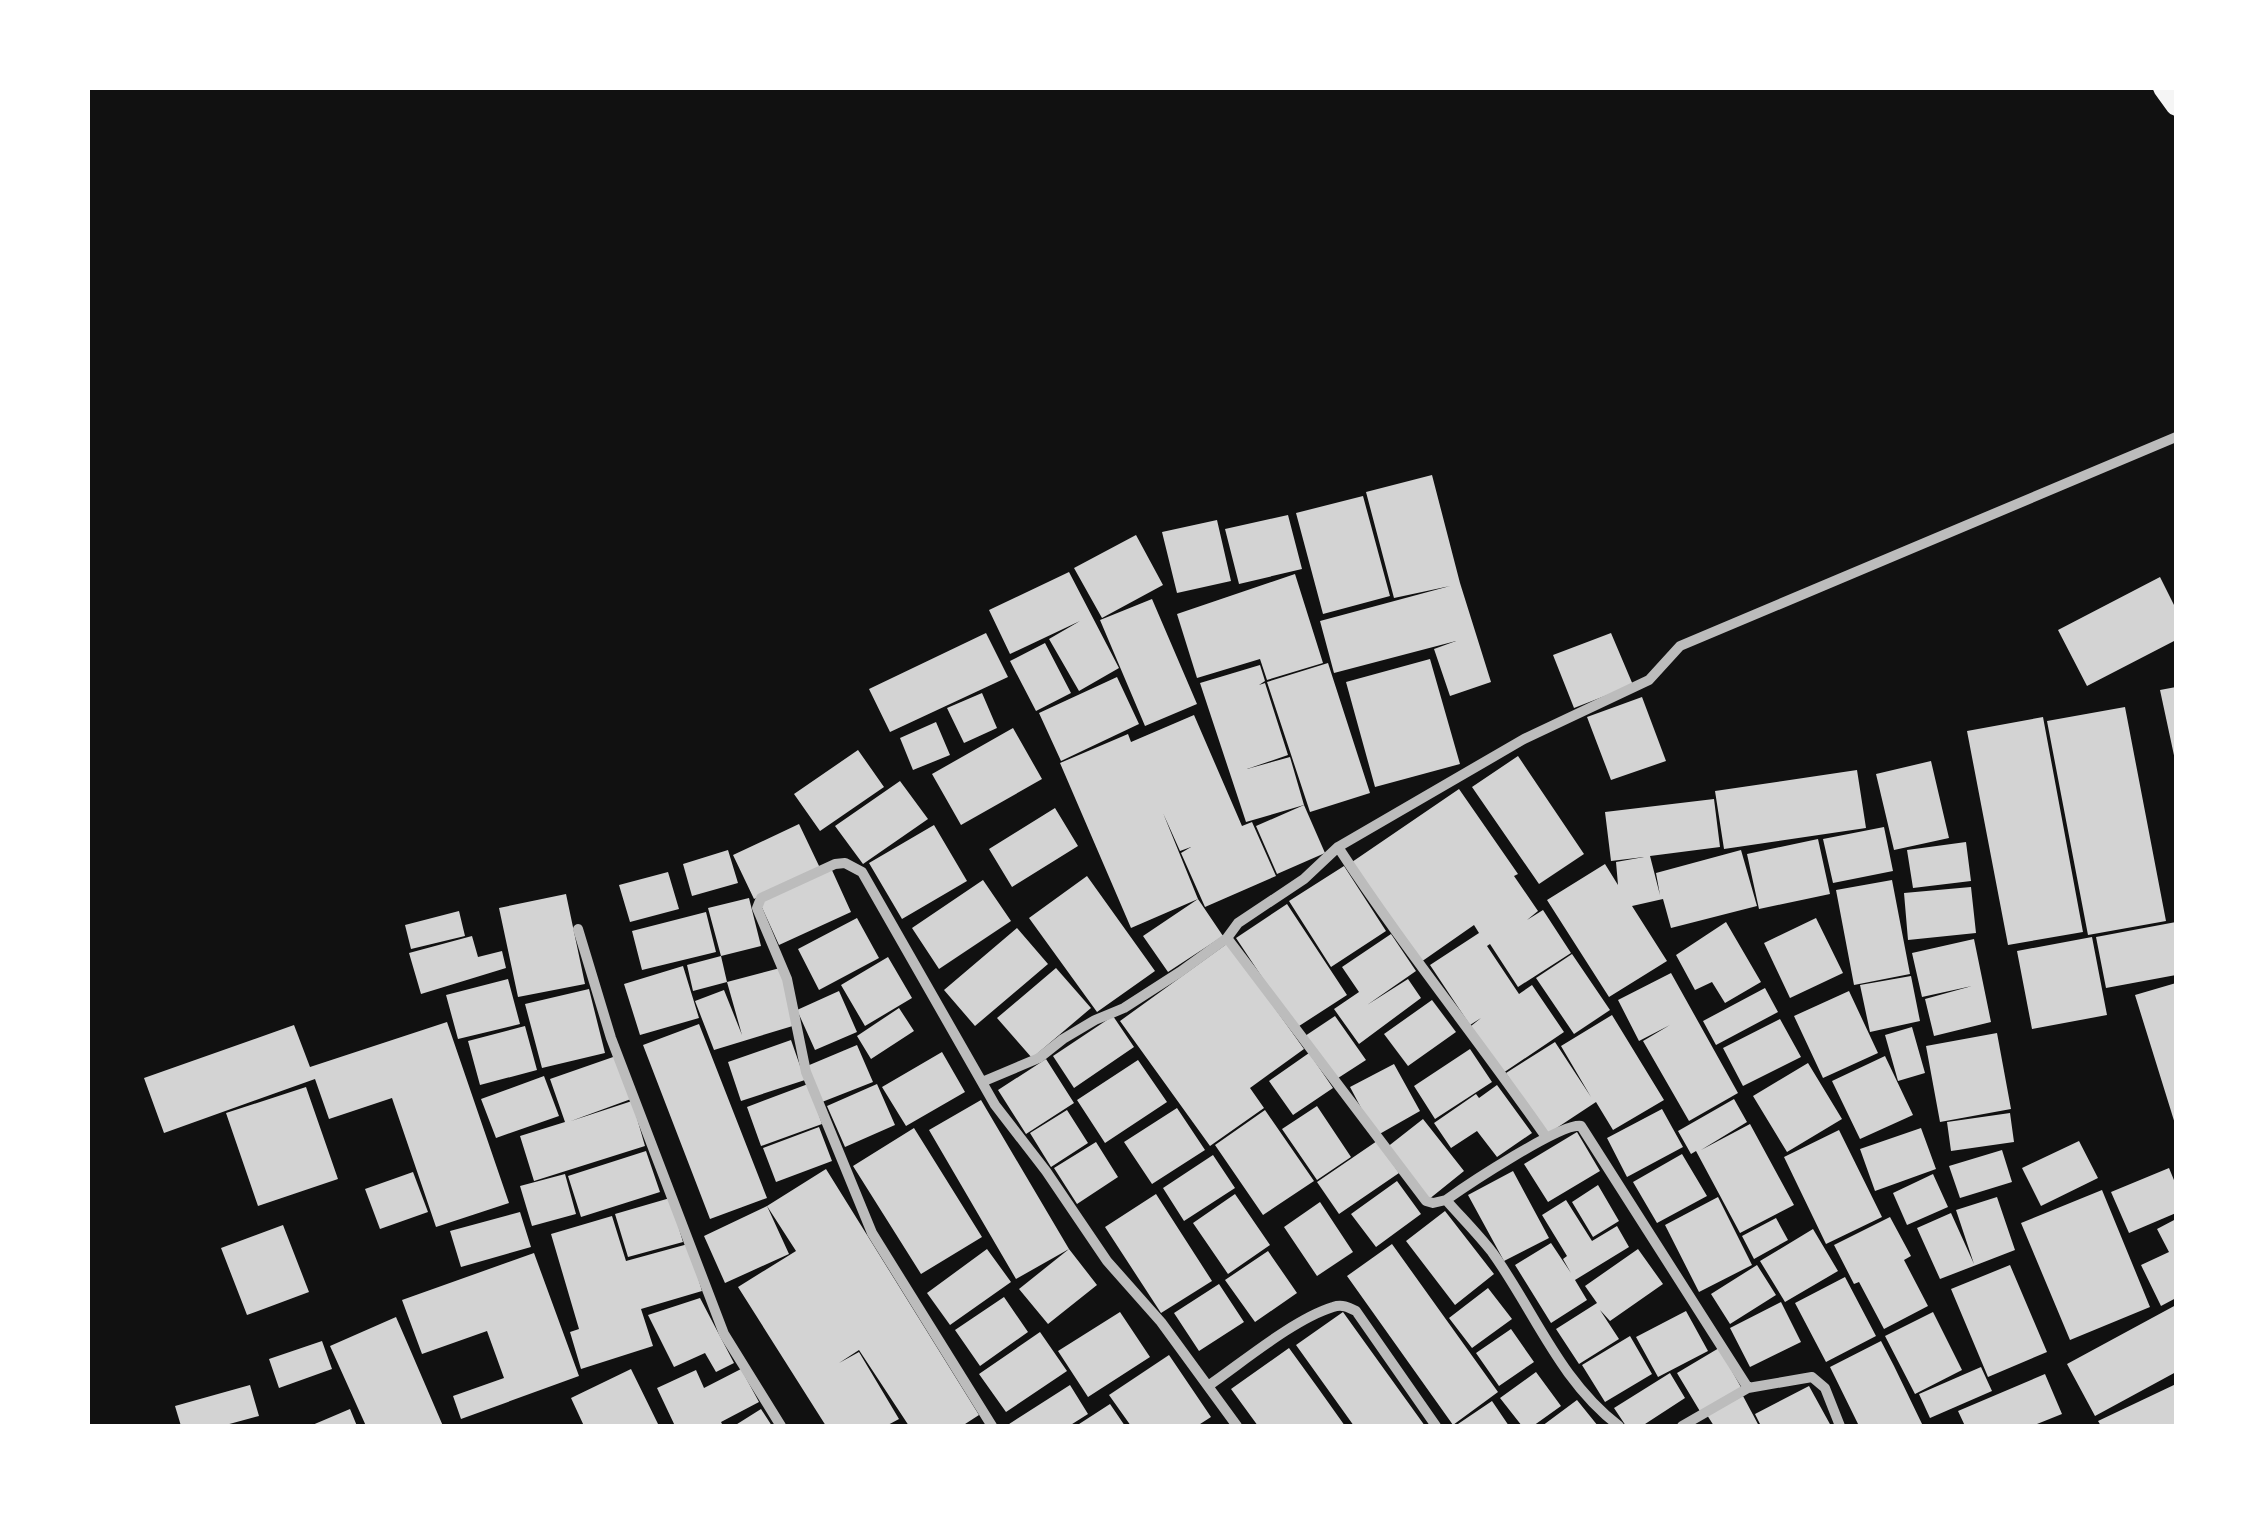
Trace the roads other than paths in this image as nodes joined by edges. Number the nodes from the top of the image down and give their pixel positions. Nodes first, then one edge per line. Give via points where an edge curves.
1 (2162, 88) edge
2 (2176, 106) edge
3 (2176, 437) edge
4 (1338, 847) junction
5 (578, 929) dead end
6 (1227, 938) junction
7 (982, 1082) junction
8 (1546, 1137) junction
9 (1446, 1200) junction
10 (1208, 1386) junction
11 (1748, 1388) junction
12 (781, 1426) edge
13 (992, 1426) edge
14 (1238, 1426) edge
15 (1436, 1426) edge
16 (1619, 1426) edge
17 (1682, 1426) edge
18 (1840, 1426) edge

1 - 2 main road
3 - 4 street via 1680,646 1649,680 1524,739
4 - 6 street
4 - 8 street
5 - 12 street via 611,1038 724,1334
6 - 7 street via 1039,1058
6 - 9 street via 1422,1198 1432,1204
7 - 10 street via 1107,1262
7 - 13 street via 862,872 835,864 758,900 787,979 806,1072 872,1233
8 - 9 street
8 - 11 street via 1570,1124 1581,1126
9 - 16 street via 1492,1253 1573,1382
10 - 14 street
10 - 15 street via 1304,1321 1346,1305
11 - 17 street
11 - 18 street via 1812,1377 1826,1388

